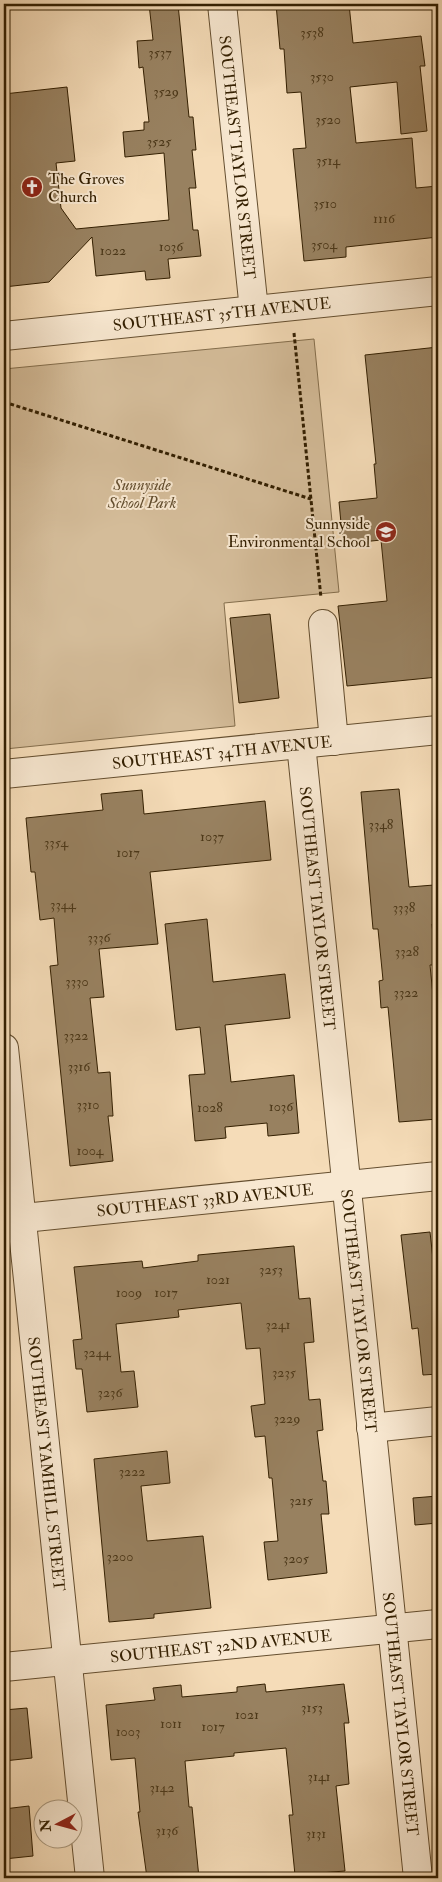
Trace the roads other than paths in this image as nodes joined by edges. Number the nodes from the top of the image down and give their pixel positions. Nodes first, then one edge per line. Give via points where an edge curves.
1 (222, 4) edge
2 (438, 291) edge
3 (254, 310) junction
4 (4, 336) edge
5 (323, 624) road end
6 (438, 730) edge
7 (334, 741) junction
8 (301, 744) junction
9 (4, 774) edge
10 (4, 1048) edge
11 (438, 1176) edge
12 (347, 1186) junction
13 (13, 1220) edge
14 (438, 1421) edge
15 (371, 1428) junction
16 (438, 1624) edge
17 (392, 1629) junction
18 (67, 1660) junction
19 (4, 1667) edge
20 (90, 1878) edge
21 (418, 1878) edge

1 - 3 street, SOUTHEAST TAYLOR STREET
2 - 3 street, SOUTHEAST 35TH AVENUE
3 - 4 street, SOUTHEAST 35TH AVENUE
5 - 7 street
6 - 7 street, SOUTHEAST 34TH AVENUE
7 - 8 street, SOUTHEAST 34TH AVENUE
8 - 9 street, SOUTHEAST 34TH AVENUE
8 - 12 street, SOUTHEAST TAYLOR STREET
10 - 13 street, SOUTHEAST YAMHILL STREET
11 - 12 street, SOUTHEAST 33RD AVENUE
12 - 13 street, SOUTHEAST 33RD AVENUE
12 - 15 street, SOUTHEAST TAYLOR STREET
13 - 18 street, SOUTHEAST YAMHILL STREET
14 - 15 street
15 - 17 street, SOUTHEAST TAYLOR STREET
16 - 17 street, SOUTHEAST 32ND AVENUE
17 - 18 street, SOUTHEAST 32ND AVENUE
17 - 21 street, SOUTHEAST TAYLOR STREET
18 - 19 street, SOUTHEAST 32ND AVENUE
18 - 20 street, SOUTHEAST YAMHILL STREET

